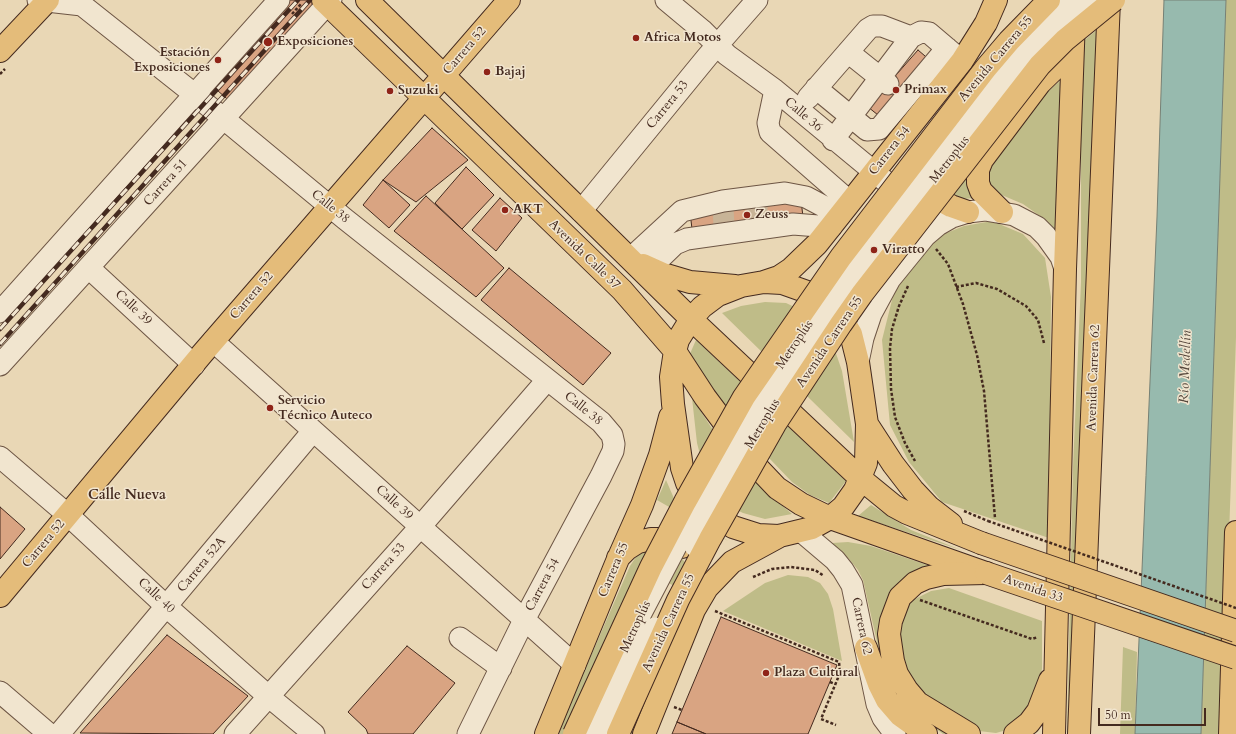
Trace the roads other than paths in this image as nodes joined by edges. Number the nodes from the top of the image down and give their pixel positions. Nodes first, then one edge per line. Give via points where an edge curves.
1 (45, 0) edge
2 (279, 0) edge
3 (366, 0) edge
4 (509, 0) edge
5 (666, 0) edge
6 (756, 0) edge
7 (996, 0) edge
8 (1049, 0) edge
9 (1069, 0) edge
10 (1075, 0) edge
11 (1094, 0) edge
12 (1114, 0) edge
13 (327, 1) edge
14 (1109, 11) edge
15 (911, 37) junction
16 (717, 45) junction
17 (0, 51) edge
18 (848, 52) junction
19 (1072, 52) junction
20 (954, 54) junction
21 (444, 75) junction
22 (816, 88) junction
23 (775, 90) junction
24 (900, 93) junction
25 (195, 96) junction
26 (424, 99) junction
27 (797, 110) junction
28 (850, 117) junction
29 (224, 119) junction
30 (901, 138) junction
31 (834, 140) junction
32 (874, 172) junction
33 (329, 206) junction
34 (581, 210) junction
35 (968, 212) junction
36 (1002, 212) junction
37 (757, 213) junction
38 (840, 215) junction
39 (723, 217) junction
40 (924, 245) junction
41 (642, 266) junction
42 (89, 268) junction
43 (1065, 269) junction
44 (764, 282) junction
45 (741, 286) junction
46 (0, 312) edge
47 (691, 319) junction
48 (213, 342) junction
49 (675, 351) junction
50 (858, 362) junction
51 (0, 365) edge
52 (194, 365) junction
53 (547, 380) junction
54 (673, 404) junction
55 (867, 424) junction
56 (314, 431) junction
57 (612, 436) joint
58 (0, 457) edge
59 (861, 479) junction
60 (68, 514) junction
61 (830, 518) junction
62 (420, 527) junction
63 (802, 532) junction
64 (1236, 532) edge
65 (779, 536) junction
66 (981, 543) junction
67 (618, 559) junction
68 (986, 573) junction
69 (0, 596) edge
70 (706, 606) junction
71 (167, 607) junction
72 (524, 620) junction
73 (1236, 631) edge
74 (460, 638) dead end
75 (866, 648) junction
76 (1236, 658) edge
77 (1056, 663) junction
78 (575, 665) junction
79 (501, 668) junction
80 (0, 692) edge
81 (268, 696) junction
82 (49, 734) edge
83 (58, 734) edge
84 (235, 734) edge
85 (314, 734) edge
86 (468, 734) edge
87 (546, 734) edge
88 (574, 734) edge
89 (588, 734) edge
90 (605, 734) edge
91 (618, 734) edge
92 (644, 734) edge
93 (895, 734) edge
94 (926, 734) edge
95 (969, 734) edge
96 (1015, 734) edge
97 (1054, 734) edge
98 (1079, 734) edge
99 (1230, 734) edge

1 - 17 main road
1 - 25 street, Calle 38 via 82,6
2 - 25 street
3 - 21 main road
4 - 21 main road, Carrera 52
5 - 16 street, Calle 36
6 - 16 street, Carrera 53
7 - 20 main road, Carrera 54 via 986,23
8 - 88 main road, Avenida Carrera 55, bridge via 1008,41 986,68 841,256 744,397 650,567
9 - 89 street, Metroplús, bridge via 1016,50 908,188 801,334 705,491 637,621
10 - 19 main road
11 - 90 street, Metroplus, bridge via 1047,42 1021,70 895,232 796,369 743,457 693,549
12 - 91 main road, Avenida Carrera 55, bridge via 1065,40 1040,65 841,324 775,424 710,539 678,600
13 - 26 main road, Avenida Calle 37
13 - 29 street, Carrera 51
14 - 98 main road, Avenida Carrera 62
15 - 18 street via 882,26 873,26
15 - 20 street via 921,32 929,33
15 - 24 street
16 - 23 street, Calle 36
16 - 34 street, Carrera 53
18 - 22 street
18 - 24 street
19 - 36 main road via 1040,83 982,160 978,170 981,191
19 - 43 main road
20 - 24 main road, Carrera 54
21 - 26 main road, Carrera 52
21 - 34 main road
22 - 27 street
22 - 28 street
23 - 27 street, Calle 36
23 - 38 street via 768,123 770,132
24 - 28 street
24 - 28 street via 879,129 867,130
24 - 30 main road, Carrera 54
25 - 29 street, Calle 38
25 - 46 street
26 - 33 main road, Carrera 52
26 - 49 main road, Avenida Calle 37 via 622,290
27 - 31 street, Calle 36
28 - 31 street
29 - 33 street, Calle 38
29 - 42 street, Carrera 51
30 - 32 main road, Carrera 54
30 - 35 main road via 911,170 922,185 940,200
31 - 32 street, Calle 36
32 - 38 main road, Carrera 54
32 - 40 street, Calle 36 via 896,190 905,203
33 - 48 main road, Carrera 52
33 - 53 street, Calle 38
34 - 41 main road
35 - 36 street
35 - 40 street via 938,225
36 - 43 street via 1037,227 1054,246
37 - 38 street via 793,224
37 - 38 street via 785,193 806,197
37 - 39 street
37 - 39 street
38 - 44 main road, Carrera 54 via 800,262 779,277
39 - 41 street
39 - 41 street via 682,211
40 - 50 street via 880,296 863,338
41 - 45 main road via 690,282
41 - 47 main road
42 - 51 street, Carrera 51
42 - 52 street, Calle 39
43 - 77 main road
44 - 45 main road
44 - 50 main road via 800,288 826,303 838,314 851,334
45 - 47 main road via 718,295
47 - 49 main road via 678,340
47 - 59 main road
48 - 52 main road, Carrera 52
48 - 56 street, Calle 39
49 - 54 main road via 671,377
49 - 61 main road, Avenida Calle 37 via 767,478 788,496
50 - 55 main road
52 - 60 main road, Carrera 52
53 - 57 street, Calle 38 via 601,422
53 - 62 street, Carrera 53
54 - 65 main road via 682,468 687,483 698,500 733,527 758,535
54 - 67 main road, Carrera 55 via 652,480
55 - 59 main road via 868,455
55 - 66 main road via 893,464 922,500 946,521
56 - 62 street, Calle 39
56 - 71 street, Carrera 52A
57 - 72 street, Carrera 54 via 614,444 610,458
58 - 60 street, Calle 40
59 - 61 main road via 843,507
59 - 66 main road, Avenida 33 via 894,506 907,513
60 - 69 main road, Carrera 52
60 - 71 street, Calle 40
61 - 63 main road
61 - 68 main road, Avenida 33
62 - 72 street, Calle 39
62 - 81 street, Carrera 53
63 - 65 main road
63 - 75 street, Carrera 62 via 835,560 848,578 854,591
64 - 99 main road
65 - 70 main road via 732,562 717,576
66 - 73 main road, Avenida 33, bridge
67 - 70 main road via 638,542 665,539 677,544 688,552 698,569
67 - 78 main road, Carrera 55
68 - 76 main road, Avenida 33, bridge
68 - 95 main road via 943,574 915,583 900,597 889,634 897,674 907,690 918,703
70 - 92 main road
71 - 81 street, Calle 40
71 - 83 street, Carrera 52A
72 - 78 street, Calle 39
72 - 79 street, Carrera 54
74 - 79 street
75 - 93 street, Carrera 62 via 877,704 883,718
75 - 94 main road via 887,700 900,715
77 - 96 main road via 1038,710 1029,723
77 - 97 main road
78 - 87 main road, Carrera 55
79 - 86 street, Carrera 54
80 - 82 street
81 - 84 street, Carrera 53
81 - 85 street, Calle 40

